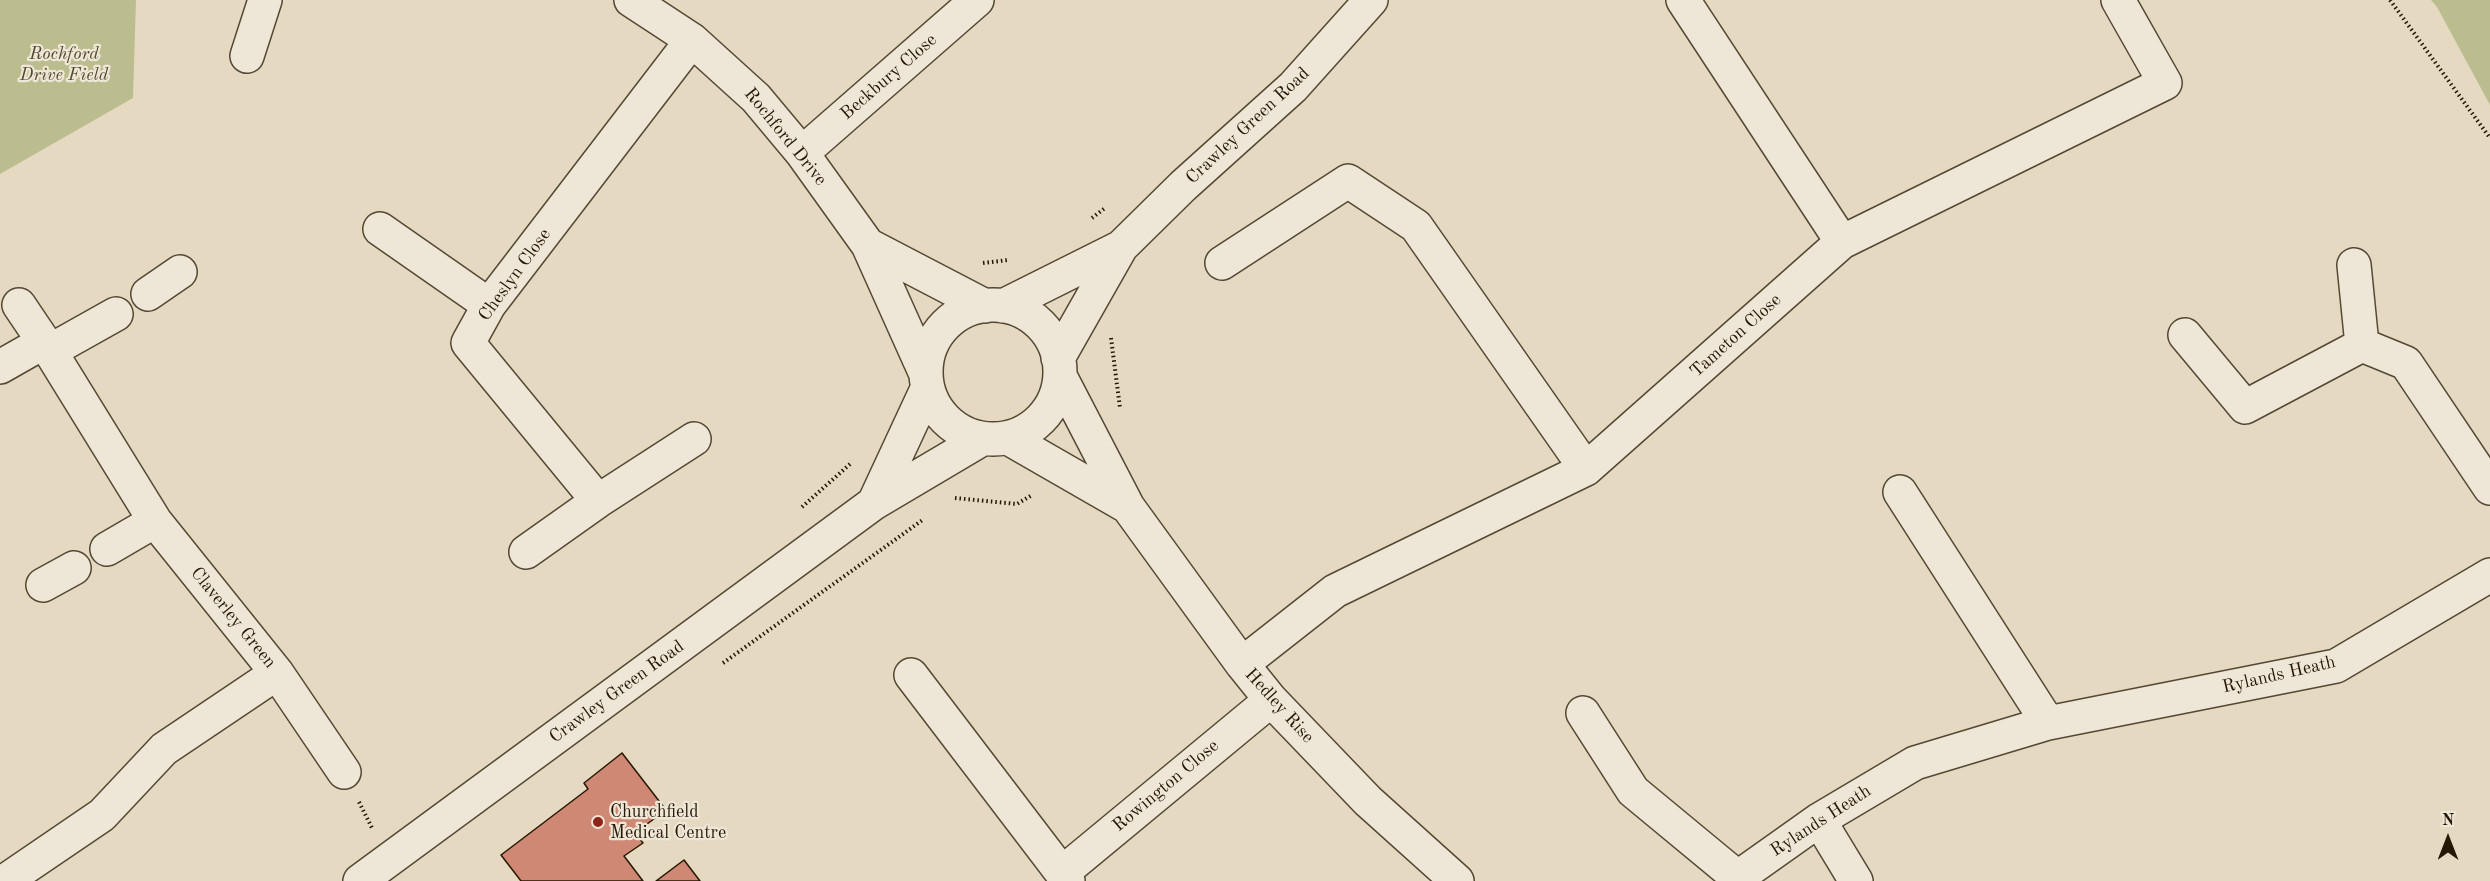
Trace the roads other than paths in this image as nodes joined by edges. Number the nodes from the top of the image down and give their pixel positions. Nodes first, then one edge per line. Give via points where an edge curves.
1 (265, 0) edge
2 (631, 0) edge
3 (976, 0) edge
4 (1371, 0) edge
5 (1683, 0) edge
6 (2118, 0) edge
7 (692, 40) junction
8 (247, 56) dead end
9 (801, 153) junction
10 (380, 229) dead end
11 (1842, 242) junction
12 (868, 245) junction
13 (1121, 248) junction
14 (1222, 263) dead end
15 (2354, 265) dead end
16 (180, 272) dead end
17 (148, 294) dead end
18 (19, 305) dead end
19 (489, 305) junction
20 (994, 306) junction
21 (116, 314) dead end
22 (2185, 335) dead end
23 (2362, 345) junction
24 (47, 347) junction
25 (0, 366) edge
26 (1059, 367) junction
27 (926, 380) junction
28 (995, 438) junction
29 (694, 439) dead end
30 (1586, 469) junction
31 (2490, 488) edge
32 (1900, 492) dead end
33 (598, 501) junction
34 (874, 503) junction
35 (1128, 507) junction
36 (155, 521) junction
37 (107, 549) dead end
38 (526, 552) dead end
39 (74, 568) dead end
40 (2490, 575) edge
41 (43, 585) dead end
42 (1242, 664) junction
43 (277, 673) junction
44 (911, 675) dead end
45 (1271, 700) junction
46 (1583, 713) dead end
47 (2048, 723) junction
48 (336, 760) dead end
49 (1818, 820) junction
50 (1065, 877) edge
51 (1735, 879) edge
52 (5, 881) edge
53 (360, 881) edge
54 (1457, 881) edge
55 (1856, 881) edge

1 - 8 street
2 - 7 street, Rochford Drive
3 - 9 street, Beckbury Close
4 - 13 street, Crawley Green Road via 1293,87
5 - 11 street
6 - 11 street, Tameton Close via 2165,82
7 - 9 street, Rochford Drive via 756,98
7 - 19 street, Cheslyn Close
9 - 12 street, Rochford Drive
10 - 19 street
11 - 30 street, Tameton Close
12 - 20 street, Rochford Drive
12 - 27 street, Rochford Drive
13 - 20 street, Crawley Green Road
13 - 26 street, Crawley Green Road
14 - 30 street via 1348,181 1416,226
15 - 23 street
16 - 17 street
18 - 24 street, Claverley Green
19 - 33 street, Cheslyn Close via 468,343
20 - 26 street via 1018,310 1038,323 1053,342
20 - 27 street via 966,311 936,335 928,353
21 - 24 street
22 - 23 street via 2245,406
23 - 31 street via 2406,363
24 - 25 street
24 - 36 street, Claverley Green
26 - 28 street via 1055,397 1044,416 1028,430
26 - 35 street, Hedley Rise
27 - 28 street via 935,406 947,422 963,433
27 - 34 street, Crawley Green Road
28 - 34 street, Crawley Green Road
28 - 35 street, Hedley Rise
29 - 33 street
30 - 42 street, Tameton Close via 1335,591
32 - 47 street
33 - 38 street
34 - 53 street, Crawley Green Road
35 - 42 street, Hedley Rise
36 - 37 street
36 - 43 street, Claverley Green
39 - 41 street
40 - 47 street, Rylands Heath via 2336,666
42 - 45 street, Hedley Rise
43 - 48 street
43 - 52 street, Claverley Green via 164,748 102,815
44 - 50 street, Rowington Close
45 - 50 street, Rowington Close
45 - 54 street, Hedley Rise via 1368,801
46 - 51 street via 1633,791
47 - 49 street, Rylands Heath via 1915,763
49 - 51 street, Rylands Heath
49 - 55 street

